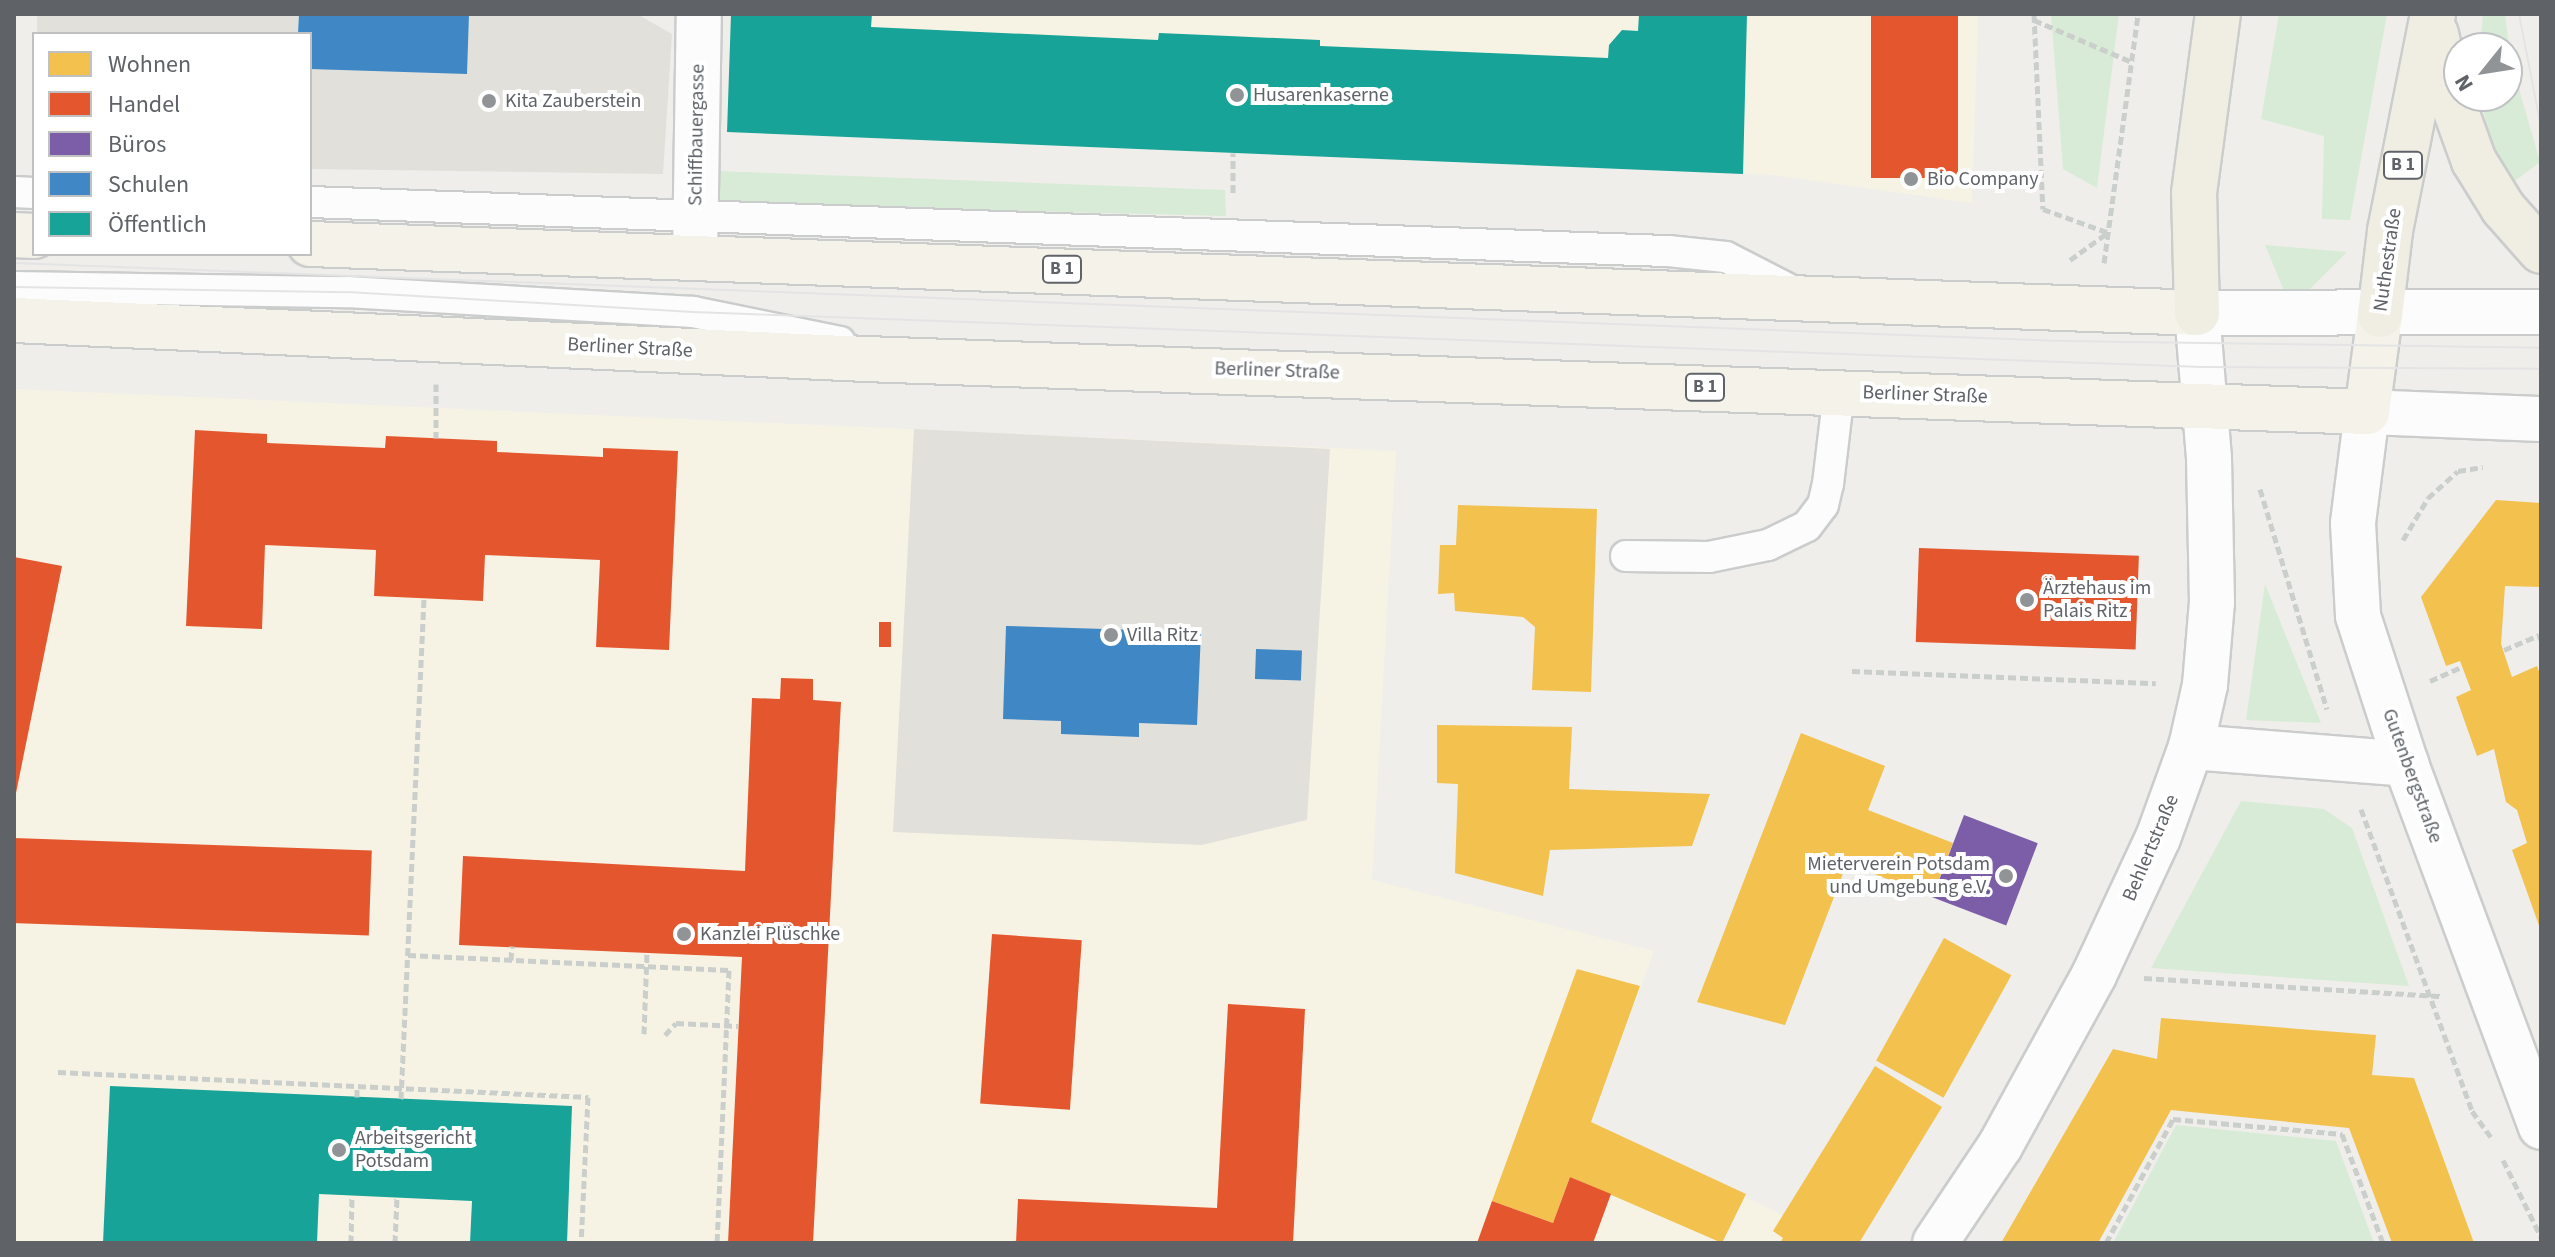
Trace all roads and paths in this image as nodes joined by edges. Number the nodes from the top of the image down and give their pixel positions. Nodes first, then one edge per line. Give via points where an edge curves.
1 (699, 14) edge
2 (2138, 14) edge
3 (2218, 14) edge
4 (2433, 15) edge
5 (2034, 17) edge
6 (2132, 62) junction
7 (312, 202) edge
8 (695, 235) junction
9 (312, 244) edge
10 (2541, 251) edge
11 (14, 287) edge
12 (2541, 312) edge
13 (2197, 313) junction
14 (2380, 315) junction
15 (14, 320) edge
16 (936, 362) junction
17 (1839, 392) junction
18 (2205, 407) junction
19 (2367, 412) junction
20 (2541, 419) edge
21 (2458, 471) dead end
22 (2399, 548) dead end
23 (1626, 556) dead end
24 (424, 598) dead end
25 (2541, 640) edge
26 (2504, 650) dead end
27 (2462, 667) dead end
28 (1852, 671) dead end
29 (2205, 685) junction
30 (2422, 685) dead end
31 (2191, 747) junction
32 (2406, 764) junction
33 (512, 946) dead end
34 (647, 952) dead end
35 (408, 955) junction
36 (511, 960) junction
37 (647, 966) junction
38 (2094, 975) junction
39 (2494, 999) junction
40 (727, 1026) junction
41 (738, 1026) dead end
42 (644, 1034) dead end
43 (665, 1035) dead end
44 (58, 1072) dead end
45 (357, 1086) junction
46 (402, 1088) junction
47 (357, 1097) dead end
48 (401, 1099) dead end
49 (2472, 1111) dead end
50 (2541, 1127) edge
51 (352, 1196) dead end
52 (397, 1198) dead end
53 (2541, 1237) edge
54 (351, 1243) edge
55 (395, 1243) edge
56 (581, 1243) edge
57 (717, 1243) edge
58 (1935, 1243) edge
59 (2106, 1243) edge
60 (2383, 1243) edge

1 - 8 street, Schiffbauergasse
2 - 6 path
3 - 13 highway via 2194,193
4 - 10 highway via 2449,92 2474,161 2503,208
4 - 14 highway, Nuthestraße / B 1 via 2390,231
5 - 6 path
5 - 6 path via 2043,209 2108,232
7 - 8 lane
8 - 9 main road, B 1
8 - 13 main road, B 1 via 1814,302
11 - 16 lane via 347,292 693,312
12 - 14 street
13 - 14 street
13 - 18 street
14 - 19 main road, Nuthestraße / B 1
15 - 16 main road, Berliner Straße / B 1
16 - 17 main road, Berliner Straße / B 1
17 - 18 main road, Berliner Straße / B 1
17 - 23 lane via 1825,495 1807,526 1768,545 1709,557
18 - 19 main road, Berliner Straße / B 1
18 - 29 street, Behlertstraße via 2212,602
19 - 20 street, Berliner Straße
19 - 32 street, Gutenbergstraße via 2353,523 2358,616
21 - 22 path via 2428,498
24 - 35 path
25 - 26 path via 2539,635
27 - 30 path
28 - 29 path
29 - 31 street, Behlertstraße
31 - 32 street
31 - 38 street, Behlertstraße via 2158,838
32 - 39 street, Gutenbergstraße
33 - 36 path
34 - 37 path
35 - 36 path
35 - 46 path
36 - 37 path
37 - 40 path via 729,970
37 - 42 path
38 - 39 path
38 - 58 street, Behlertstraße via 2000,1146
39 - 50 street, Gutenbergstraße
40 - 41 path
40 - 43 path via 676,1023
40 - 57 path
44 - 45 path
45 - 46 path
45 - 47 path
46 - 48 path
46 - 56 path via 588,1097
49 - 53 path
51 - 54 path
52 - 55 path
59 - 60 path via 2173,1119 2342,1134

